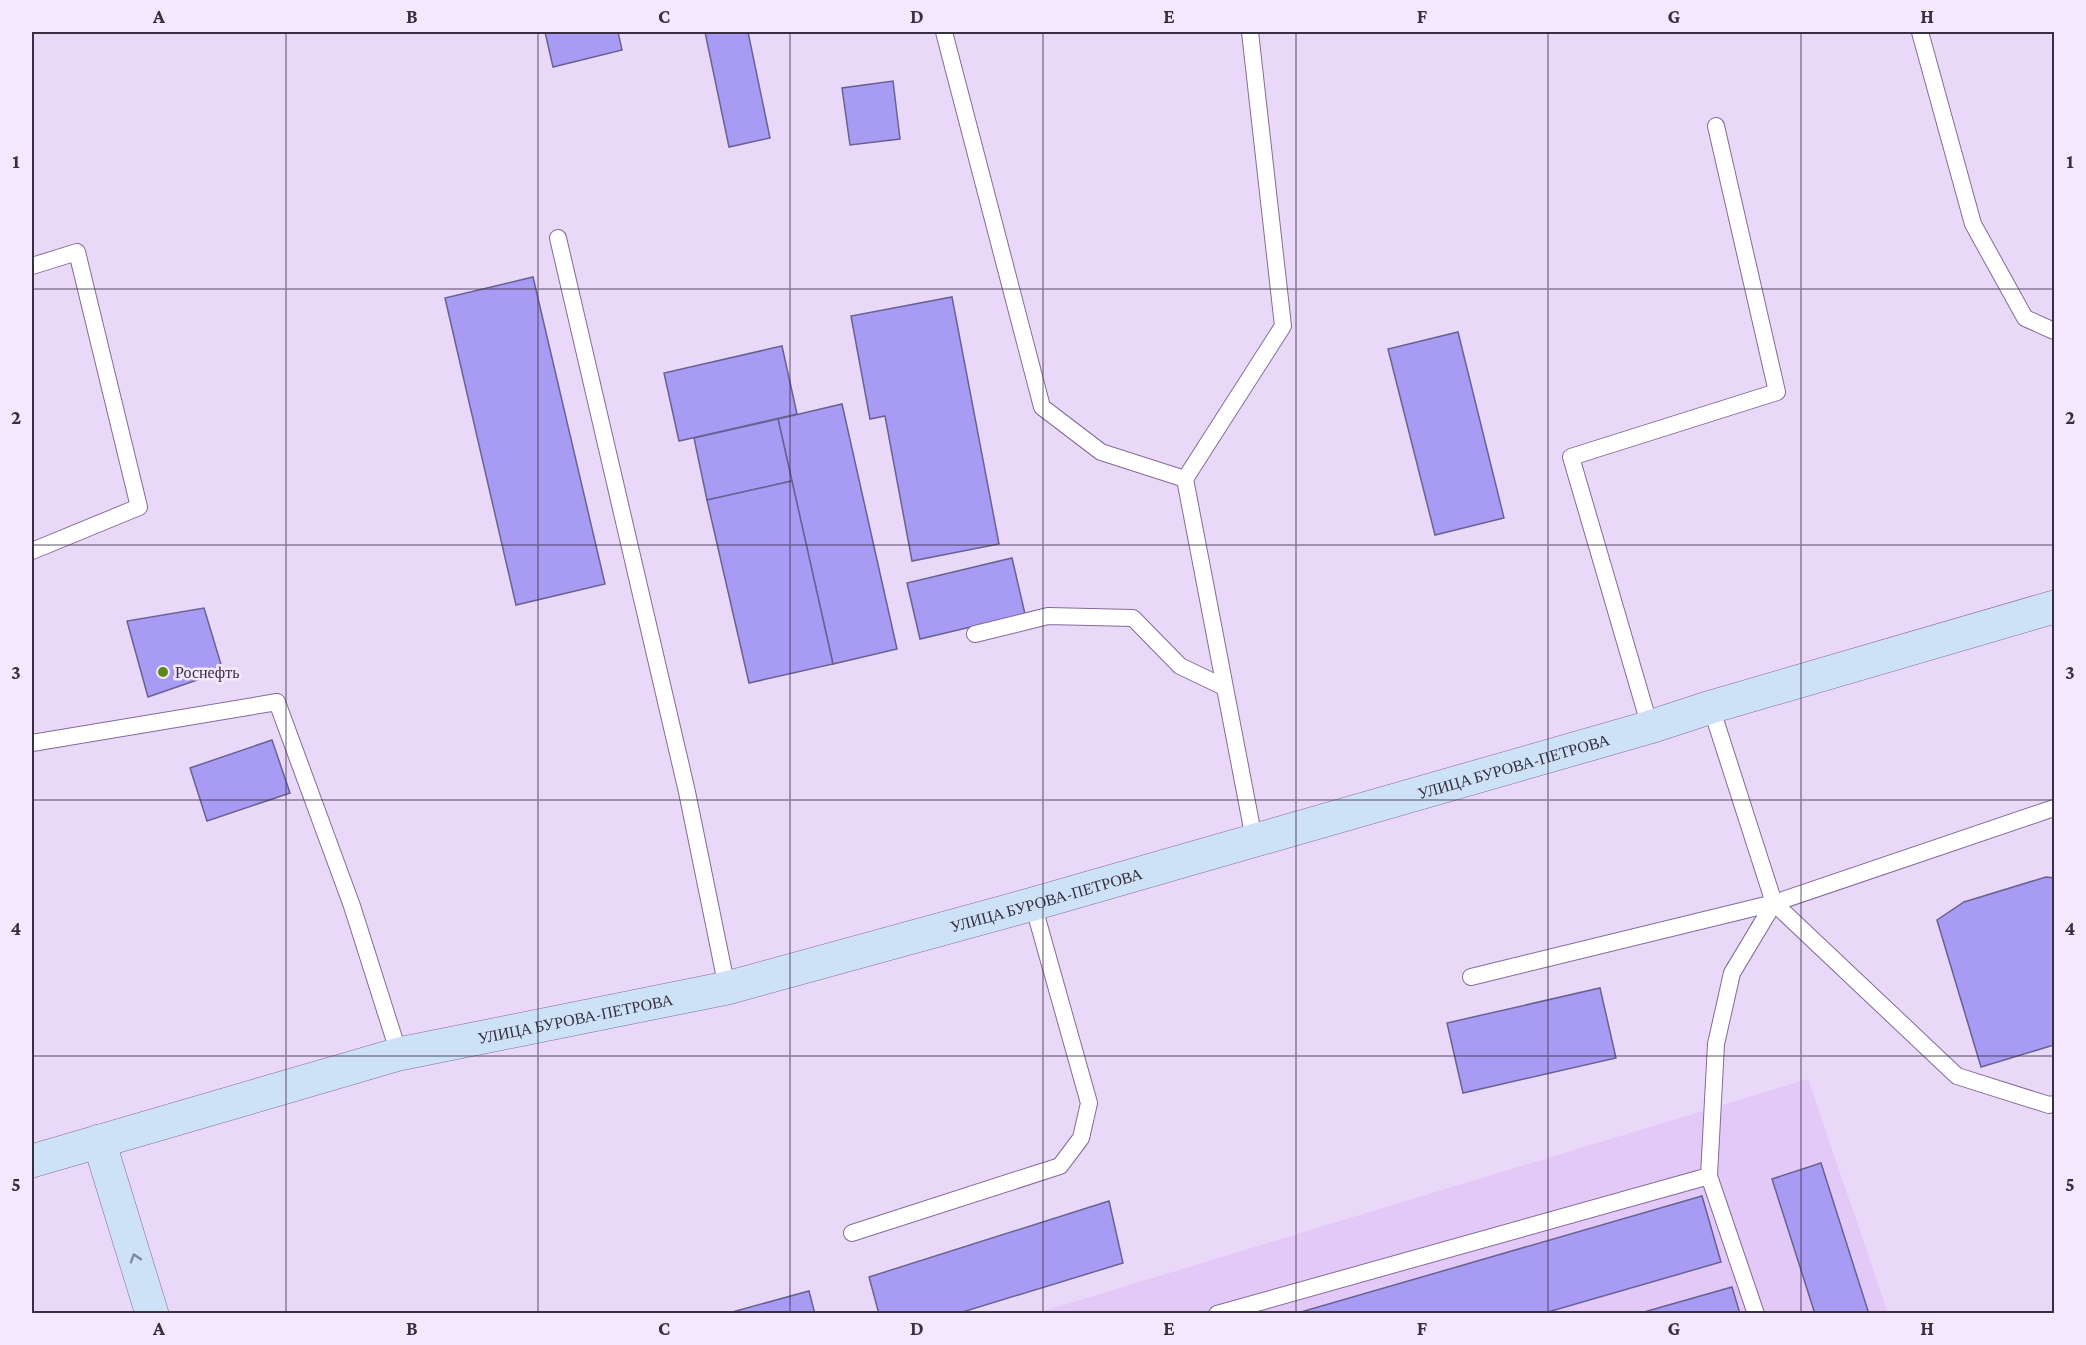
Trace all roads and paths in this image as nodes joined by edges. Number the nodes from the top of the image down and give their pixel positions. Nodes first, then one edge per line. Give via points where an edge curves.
1 (944, 32) edge
2 (1250, 32) edge
3 (1920, 32) edge
4 (1716, 126) dead end
5 (558, 238) dead end
6 (32, 266) edge
7 (2055, 331) edge
8 (1185, 479) junction
9 (32, 551) edge
10 (2055, 607) edge
11 (975, 634) dead end
12 (1224, 687) junction
13 (1711, 707) junction
14 (1650, 727) junction
15 (32, 743) edge
16 (2055, 808) edge
17 (1254, 839) junction
18 (1774, 903) junction
19 (1033, 904) junction
20 (1471, 977) dead end
21 (727, 988) junction
22 (399, 1054) junction
23 (2055, 1104) edge
24 (99, 1141) junction
25 (32, 1161) edge
26 (1709, 1176) junction
27 (852, 1233) dead end
28 (152, 1314) edge
29 (1218, 1314) edge
30 (1756, 1314) edge

1 - 8 lane via 1042,407 1101,452
2 - 8 lane via 1283,326
3 - 7 lane via 1973,224 2025,318
4 - 14 lane via 1777,392 1571,457
5 - 21 lane via 687,792
6 - 9 lane via 77,252 139,507
8 - 12 lane
10 - 13 main road, УЛИЦА БУРОВА-ПЕТРОВА
11 - 12 lane via 1048,616 1134,618 1180,666
12 - 17 lane
13 - 14 main road, УЛИЦА БУРОВА-ПЕТРОВА
13 - 18 lane
14 - 17 main road, УЛИЦА БУРОВА-ПЕТРОВА
15 - 22 lane via 277,702 352,906
16 - 18 lane
17 - 19 main road, УЛИЦА БУРОВА-ПЕТРОВА
18 - 20 lane
18 - 23 lane via 1957,1076 2049,1106
18 - 26 lane via 1732,973 1716,1044
19 - 21 main road, УЛИЦА БУРОВА-ПЕТРОВА
19 - 27 lane via 1089,1103 1081,1138 1060,1166
21 - 22 main road, УЛИЦА БУРОВА-ПЕТРОВА
22 - 24 main road, УЛИЦА БУРОВА-ПЕТРОВА
24 - 25 main road, УЛИЦА БУРОВА-ПЕТРОВА
28 -> 24 main road
26 - 29 lane
26 - 30 lane

